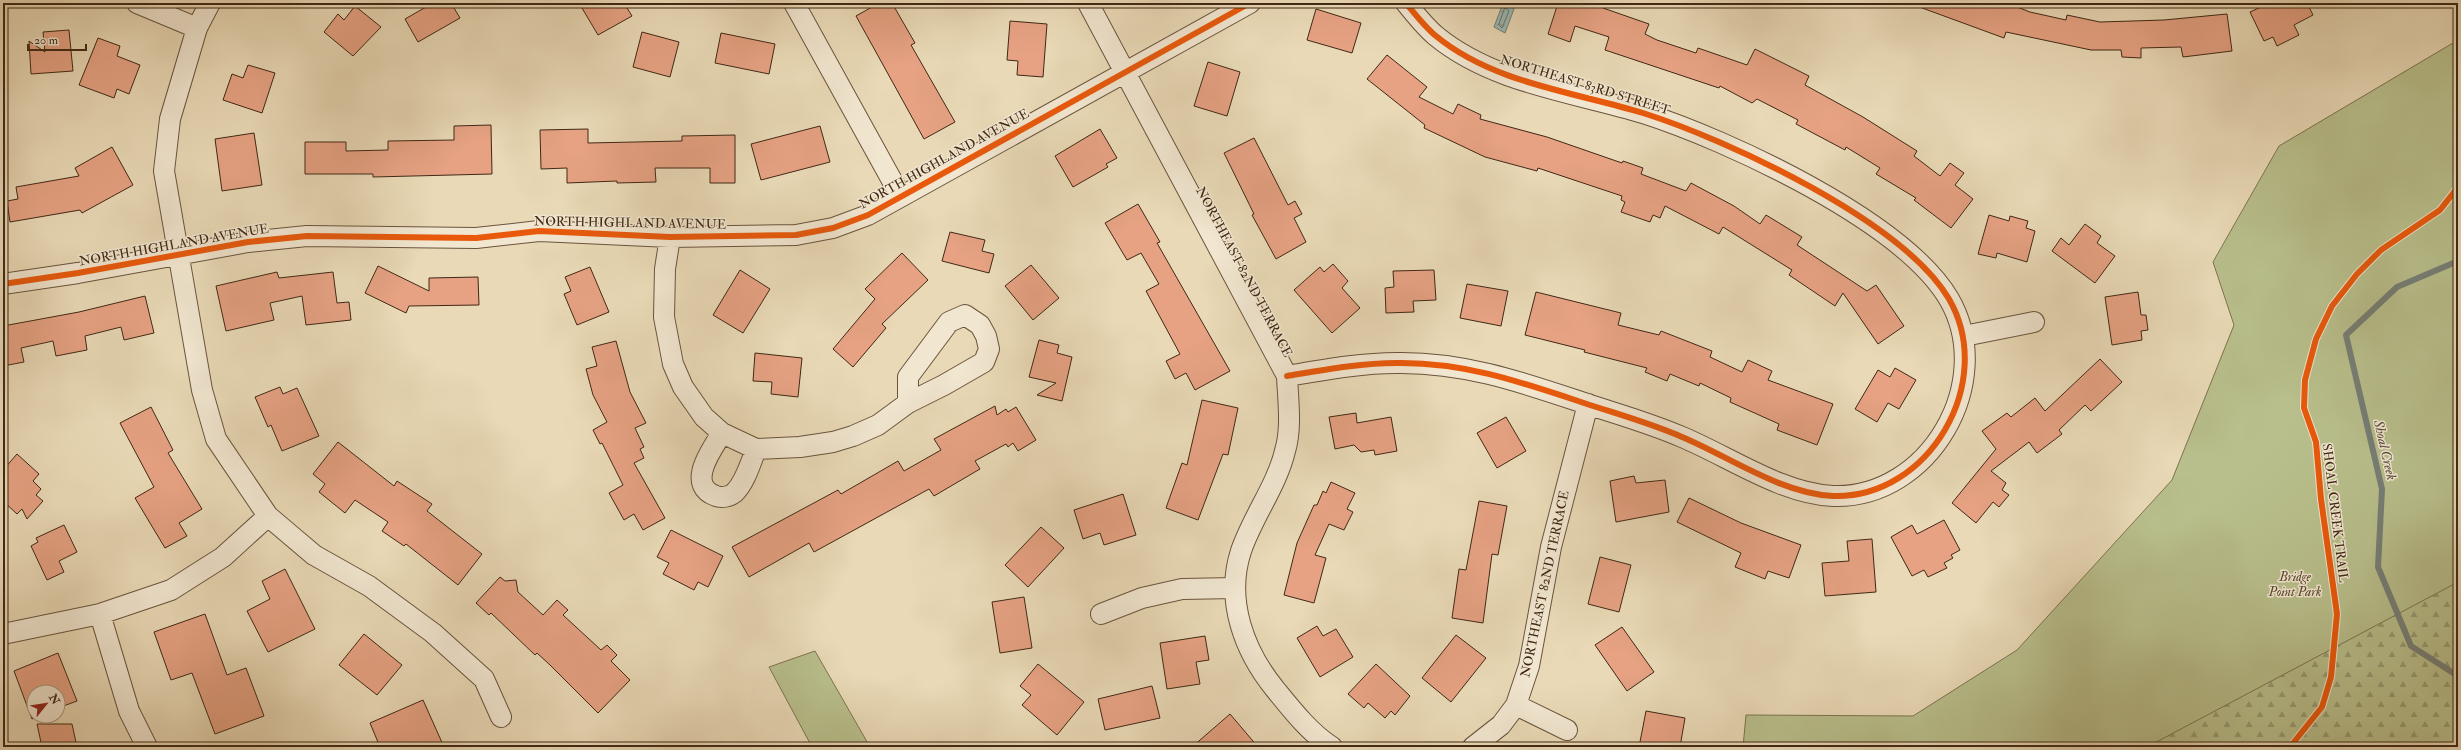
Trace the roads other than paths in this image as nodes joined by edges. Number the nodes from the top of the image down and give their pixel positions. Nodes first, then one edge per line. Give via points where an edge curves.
1 (137, 3) edge
2 (210, 3) edge
3 (794, 3) edge
4 (1088, 3) edge
5 (1250, 3) edge
6 (1406, 3) edge
7 (197, 28) junction
8 (1125, 71) junction
9 (900, 195) junction
10 (670, 237) junction
11 (178, 255) junction
12 (3, 284) edge
13 (2034, 322) dead end
14 (1964, 336) junction
15 (1286, 376) junction
16 (908, 403) junction
17 (1588, 404) junction
18 (722, 433) junction
19 (756, 449) junction
20 (268, 516) junction
21 (1235, 588) junction
22 (100, 614) junction
23 (1102, 614) dead end
24 (3, 634) edge
25 (1516, 705) junction
26 (501, 717) dead end
27 (1567, 730) dead end
28 (147, 747) edge
29 (1332, 747) edge
30 (1473, 747) edge

1 - 7 street
2 - 7 street
3 - 9 street
4 - 8 street, NORTHEAST 82ND TERRACE
5 - 8 street, NORTH HIGHLAND AVENUE
6 - 14 street, NORTHEAST 83RD STREET via 1436,36 1500,72 1659,119 1710,138 1802,182 1903,246 1930,273 1948,298
7 - 11 street via 167,135 164,171
8 - 9 street, NORTH HIGHLAND AVENUE
8 - 15 street, NORTHEAST 82ND TERRACE
9 - 10 street, NORTH HIGHLAND AVENUE via 851,223 814,232 796,235
10 - 11 street, NORTH HIGHLAND AVENUE via 539,231 476,238 307,236 256,241
10 - 18 street via 665,269 664,317 671,358 683,387 695,405
11 - 12 street, NORTH HIGHLAND AVENUE
11 - 20 street via 202,390 216,439
13 - 14 street
14 - 17 street, NORTHEAST 83RD STREET via 1966,370 1952,418 1936,444 1899,476 1868,491 1837,496 1810,493 1760,474 1652,424
15 - 17 street, NORTHEAST 83RD STREET via 1364,364 1400,362 1437,365 1506,376
15 - 21 street, NORTHEAST 82ND TERRACE via 1289,413 1286,451 1241,552
16 - 16 street via 944,386 984,362 989,349 980,325 965,315 949,322 908,377
16 - 19 street via 878,425 832,442 800,447
17 - 25 street, NORTHEAST 82ND TERRACE via 1551,547 1529,666
18 - 19 street
18 - 19 street via 703,465 701,474 703,484 716,496 724,497 734,493
20 - 22 street via 223,557 171,590
20 - 26 street via 314,555 369,586 433,633 484,678
21 - 23 street via 1182,589 1142,598
21 - 29 street, NORTHEAST 82ND TERRACE via 1238,615 1248,648 1259,669 1291,709
22 - 24 street
22 - 28 street via 129,711
25 - 27 street
25 - 30 street, NORTHEAST 82ND TERRACE via 1501,725

